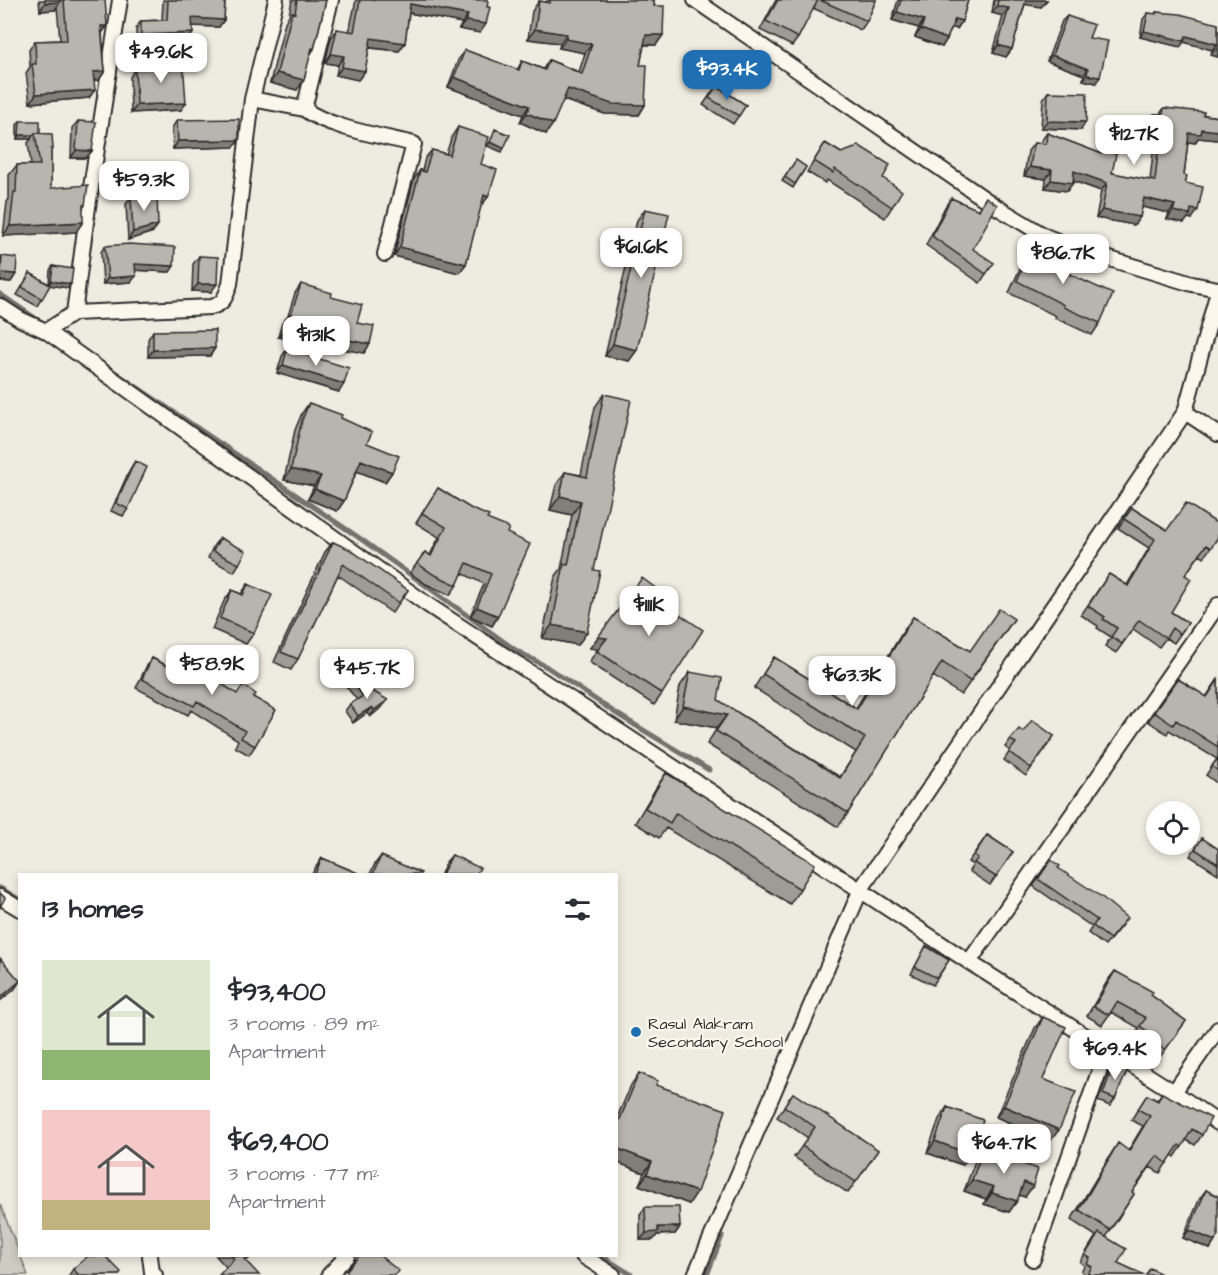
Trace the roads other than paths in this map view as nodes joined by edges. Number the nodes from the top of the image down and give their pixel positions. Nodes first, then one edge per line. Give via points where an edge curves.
1 (120, 0) edge
2 (276, 0) edge
3 (331, 0) edge
4 (695, 0) edge
5 (252, 99) junction
6 (304, 109) junction
7 (385, 254) dead end
8 (1218, 290) edge
9 (0, 306) edge
10 (74, 313) junction
11 (46, 331) junction
12 (1185, 412) junction
13 (1218, 434) edge
14 (1218, 605) edge
15 (861, 889) junction
16 (0, 897) edge
17 (18, 908) edge
18 (969, 962) junction
19 (1218, 1029) edge
20 (1107, 1049) junction
21 (1174, 1092) junction
22 (1218, 1123) edge
23 (150, 1257) edge
24 (346, 1257) edge
25 (585, 1257) edge
26 (1033, 1259) dead end
27 (155, 1275) edge
28 (329, 1275) edge
29 (613, 1275) edge
30 (695, 1275) edge

1 - 10 street
2 - 5 street
3 - 6 street
4 - 8 street via 995,206 1045,236
5 - 6 street
5 - 10 street via 230,284 220,305
6 - 7 street via 334,124 414,144
8 - 12 street
9 - 11 street
10 - 11 street
11 - 15 street via 428,605
12 - 13 street
12 - 15 street
14 - 18 street
15 - 18 street
15 - 30 street
16 - 17 street
18 - 20 street
19 - 21 street
20 - 21 street
20 - 26 street
21 - 22 street
23 - 27 street
24 - 28 street
25 - 29 street

